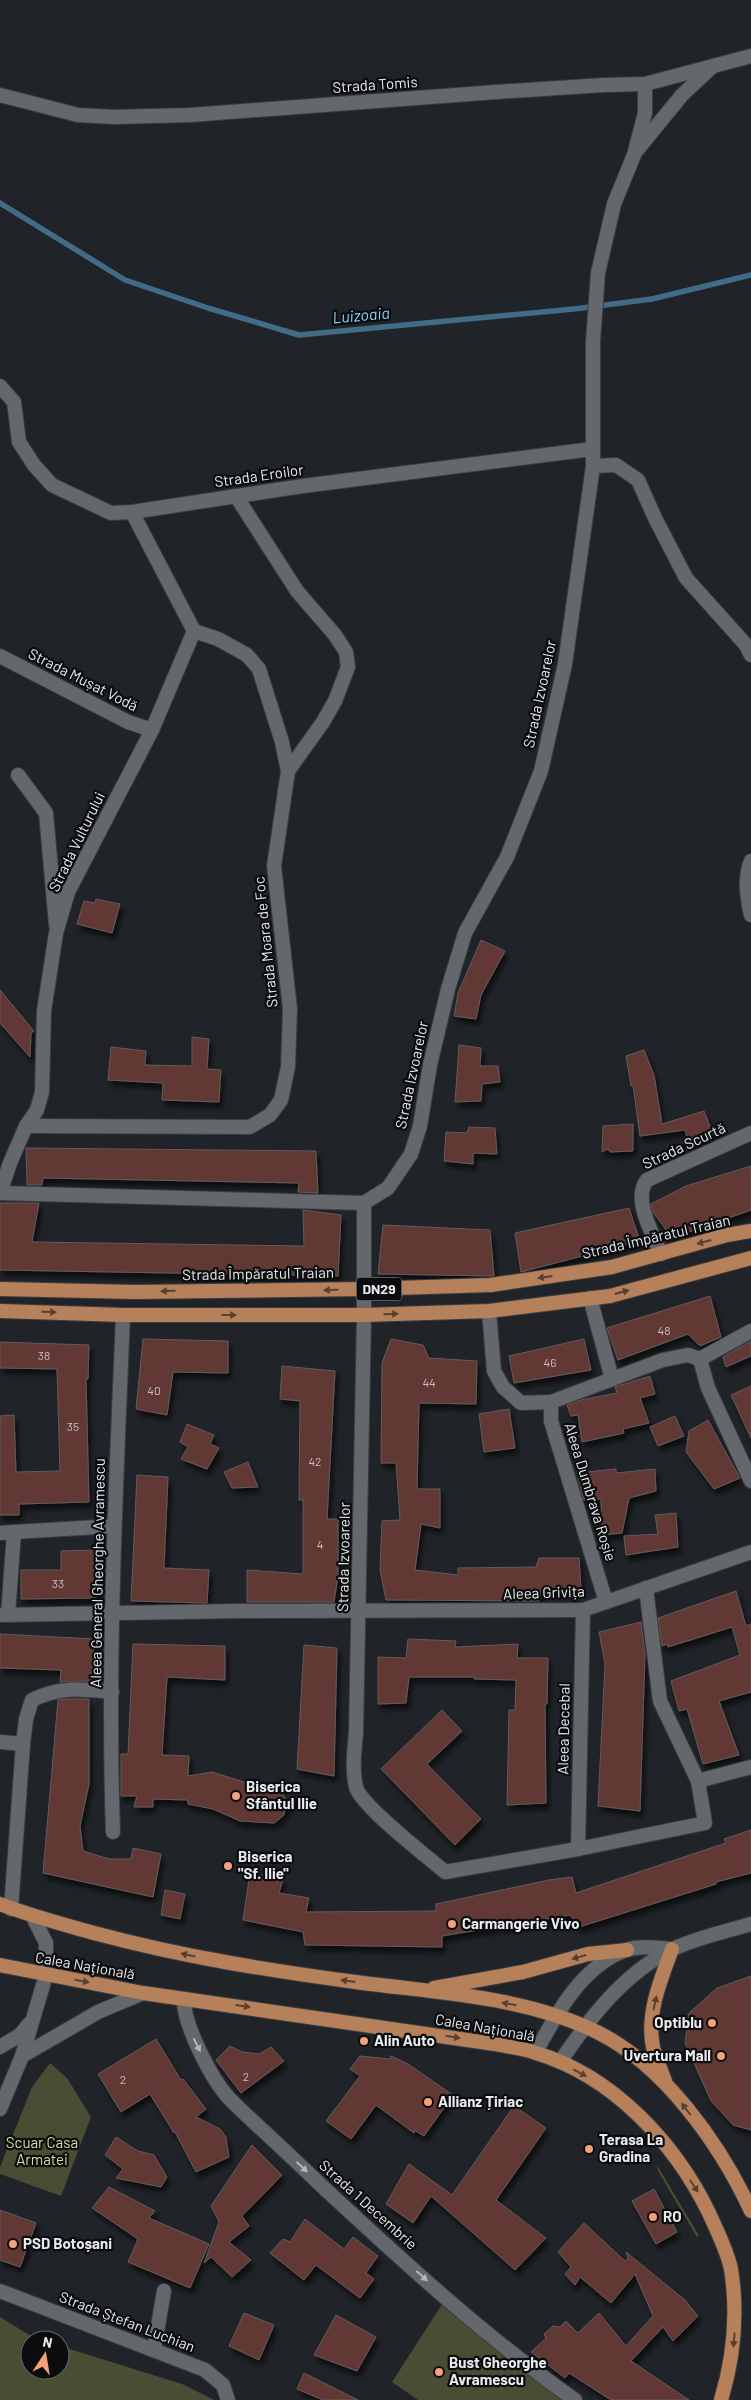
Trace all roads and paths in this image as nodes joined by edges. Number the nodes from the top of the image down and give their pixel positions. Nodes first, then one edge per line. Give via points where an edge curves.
1 (751, 56) edge
2 (714, 65) junction
3 (644, 84) junction
4 (0, 95) edge
5 (634, 155) junction
6 (0, 386) edge
7 (592, 449) junction
8 (593, 466) junction
9 (236, 496) junction
10 (132, 512) junction
11 (194, 631) junction
12 (751, 655) edge
13 (0, 656) edge
14 (152, 730) junction
15 (288, 771) junction
16 (18, 776) dead end
17 (750, 867) edge
18 (751, 915) edge
19 (56, 933) junction
20 (26, 1126) junction
21 (751, 1133) edge
22 (0, 1193) edge
23 (364, 1203) junction
24 (750, 1235) edge
25 (660, 1254) junction
26 (751, 1258) edge
27 (0, 1289) edge
28 (364, 1289) junction
29 (590, 1298) junction
30 (0, 1311) edge
31 (489, 1312) junction
32 (364, 1314) junction
33 (123, 1315) junction
34 (751, 1331) edge
35 (700, 1359) junction
36 (612, 1379) junction
37 (551, 1402) junction
38 (751, 1481) edge
39 (114, 1526) junction
40 (7, 1532) edge
41 (750, 1556) edge
42 (646, 1588) junction
43 (606, 1602) junction
44 (583, 1610) junction
45 (359, 1612) junction
46 (113, 1613) junction
47 (4, 1615) edge
48 (112, 1692) junction
49 (0, 1742) edge
50 (23, 1744) junction
51 (751, 1767) edge
52 (698, 1782) junction
53 (113, 1832) dead end
54 (578, 1849) junction
55 (6, 1906) edge
56 (33, 1916) junction
57 (751, 1924) edge
58 (672, 1949) junction
59 (627, 1950) junction
60 (0, 1965) edge
61 (46, 1975) junction
62 (421, 1990) junction
63 (143, 1993) junction
64 (184, 1999) junction
65 (557, 2014) junction
66 (32, 2020) junction
67 (584, 2026) junction
68 (0, 2047) edge
69 (536, 2052) junction
70 (22, 2056) junction
71 (560, 2062) junction
72 (666, 2084) junction
73 (0, 2108) edge
74 (751, 2211) edge
75 (0, 2291) edge
76 (164, 2291) dead end
77 (154, 2349) junction
78 (228, 2400) edge
79 (575, 2400) edge
80 (721, 2400) edge

1 - 2 street, Strada Tomis
2 - 3 street, Strada Tomis
2 - 5 street, Strada Izvoarelor via 682,95
3 - 4 street, Strada Tomis via 190,115 114,117 78,115
3 - 5 street, Strada Izvoarelor via 645,113
5 - 7 street, Strada Izvoarelor via 614,204 598,273 593,341
6 - 10 street, Strada Eroilor via 14,402 19,442 52,486 111,513
7 - 8 street, Strada Izvoarelor
7 - 9 street, Strada Eroilor
8 - 12 street via 616,466 638,480 686,578 746,645
8 - 23 street, Strada Izvoarelor via 565,664 541,770 507,857 464,933 430,1065 420,1126 410,1154 388,1188
9 - 10 street, Strada Eroilor
9 - 15 street via 297,591 346,652 348,667 335,701 324,722
10 - 11 street
11 - 14 street, Strada Vulturului
11 - 15 street, Strada Moara de Foc via 218,639 247,655 259,669
13 - 14 street, Strada Mușat Vodă via 128,722
14 - 19 street, Strada Vulturului via 68,892
15 - 20 street, Strada Moara de Foc via 274,866 290,1009 288,1067 281,1100 270,1115 250,1127
16 - 19 street via 46,813
17 - 18 street via 748,901
19 - 20 street, Strada Vulturului via 44,1011 42,1092 37,1110
20 - 22 street, Strada Vulturului
21 - 25 street, Strada Scurtă via 646,1180 642,1186 642,1201
22 - 23 street
23 - 28 street, Strada Izvoarelor
24 -> 25 main road, Strada Împăratul Traian / DN29 via 727,1235
25 -> 28 main road, Strada Împăratul Traian / DN29 via 612,1267 491,1285
29 -> 26 main road, DN29 via 610,1296
28 -> 27 main road, Strada Împăratul Traian / DN29 via 134,1292
28 - 32 street, Strada Izvoarelor
29 - 31 main road, DN29
29 - 36 street
30 -> 33 main road, DN29
32 -> 31 main road, DN29
31 - 37 street via 494,1371 503,1387 521,1404
33 -> 32 main road, DN29
32 - 45 street, Strada Izvoarelor
33 - 39 street, Aleea General Gheorghe Avramescu
34 - 35 street
35 - 36 street via 688,1355 663,1360
35 - 38 street via 708,1388
36 - 37 street
37 - 43 street, Aleea Dumbrava Roșie via 551,1421
39 - 40 street
39 - 46 street, Aleea General Gheorghe Avramescu
40 - 47 street
41 - 42 street, Aleea Grivița
42 - 43 street, Aleea Grivița
42 - 52 street via 660,1701
43 - 44 street, Aleea Grivița
44 - 45 street, Aleea Grivița
44 - 54 street, Aleea Decebal
45 - 46 street, Aleea Grivița
45 - 54 street, Strada Izvoarelor via 353,1766 357,1790 372,1808 445,1872
46 - 47 street, Aleea Grivița
46 - 48 street, Aleea General Gheorghe Avramescu
48 - 50 street via 66,1688 32,1700
48 - 53 street, Aleea General Gheorghe Avramescu
49 - 50 street
50 - 55 street
51 - 52 street
52 - 54 street via 704,1823
55 - 56 main road, Calea Națională
56 - 61 street via 46,1943
62 -> 56 main road, Calea Națională via 233,1965 140,1945
57 - 58 street
58 - 59 street via 649,1947
58 - 67 street via 605,2001
72 -> 58 main road via 653,2047 651,2025 654,2002
59 -> 62 main road via 588,1954 523,1972
59 - 65 street via 598,1968
60 - 61 main road, Calea Națională
61 -> 63 main road, Calea Națională
61 - 66 street
65 -> 62 main road, Calea Națională
63 - 64 main road, Calea Națională
63 - 70 street via 98,2012
64 -> 69 main road, Calea Națională via 301,2014
64 -> 79 street, Strada 1 Decembrie via 186,2023 227,2096 472,2320
65 - 67 main road, Calea Națională
65 - 69 street
66 - 68 street via 20,2035
66 - 70 street
67 - 71 street
67 - 72 main road, Calea Națională via 618,2044
69 - 71 main road, Calea Națională
70 - 73 street
71 -> 80 main road, Calea Națională via 607,2090 635,2112 665,2144 697,2190 722,2241 731,2268 735,2317 733,2349
74 -> 72 main road, Calea Națională via 726,2164
75 - 77 street, Strada Ștefan Luchian
76 - 77 street
77 - 78 street, Strada Ștefan Luchian via 210,2373 223,2385

